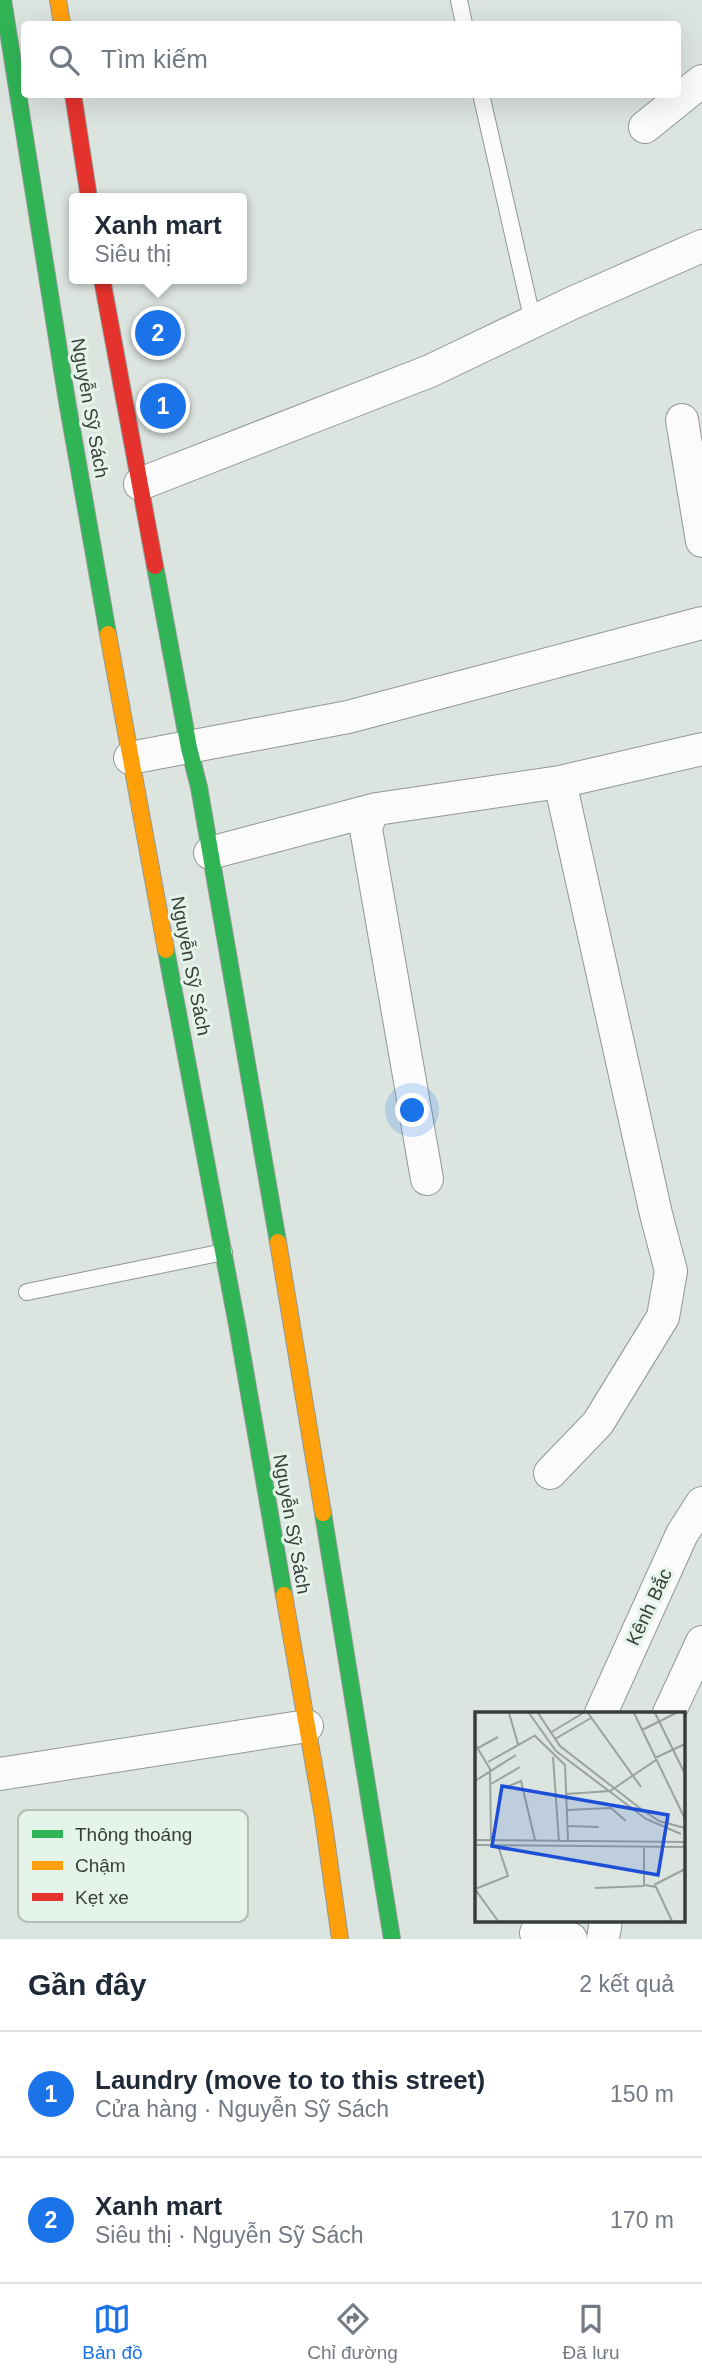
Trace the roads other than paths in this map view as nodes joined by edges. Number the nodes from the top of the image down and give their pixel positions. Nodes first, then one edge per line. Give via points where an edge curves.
1 (3, 0) edge
2 (58, 0) edge
3 (459, 0) edge
4 (62, 21) edge
5 (463, 21) edge
6 (7, 70) edge
7 (702, 81) edge
8 (74, 98) edge
9 (482, 98) edge
10 (681, 98) edge
11 (681, 98) edge
12 (645, 127) dead end
13 (88, 193) edge
14 (702, 246) edge
15 (102, 284) edge
16 (533, 322) junction
17 (682, 420) dead end
18 (140, 484) junction
19 (702, 541) edge
20 (702, 623) edge
21 (189, 748) junction
22 (702, 748) edge
23 (131, 758) junction
24 (560, 782) junction
25 (377, 809) junction
26 (210, 853) junction
27 (427, 1179) dead end
28 (224, 1252) junction
29 (27, 1292) dead end
30 (550, 1473) dead end
31 (702, 1503) edge
32 (702, 1642) edge
33 (601, 1712) edge
34 (669, 1712) edge
35 (307, 1726) junction
36 (0, 1774) edge
37 (536, 1931) edge
38 (340, 1939) edge
39 (393, 1939) edge
40 (571, 1939) edge

1 - 6 main road, Nguyễn Sỹ Sách
2 - 4 main road
3 - 5 lane
6 - 23 main road, Nguyễn Sỹ Sách via 64,340
7 - 10 street
8 - 13 main road
9 - 16 lane
11 - 12 street
14 - 16 street
15 - 18 main road, Nguyễn Sỹ Sách via 104,333
16 - 18 street via 430,372
17 - 19 street
18 - 21 main road, Nguyễn Sỹ Sách
20 - 21 street via 348,717
21 - 23 street
21 - 26 main road, Nguyễn Sỹ Sách
22 - 24 street
23 - 28 main road, Nguyễn Sỹ Sách
24 - 25 street
24 - 30 street via 671,1270 663,1317 598,1423
25 - 26 street
25 - 27 street via 366,829
26 - 39 main road, Nguyễn Sỹ Sách via 362,1786
28 - 29 lane
28 - 35 main road, Nguyễn Sỹ Sách via 245,1329 243,1368
31 - 33 street, Kênh Bắc via 682,1534
32 - 34 street
35 - 36 street
35 - 38 main road, Nguyễn Sỹ Sách via 325,1794
37 - 40 street

